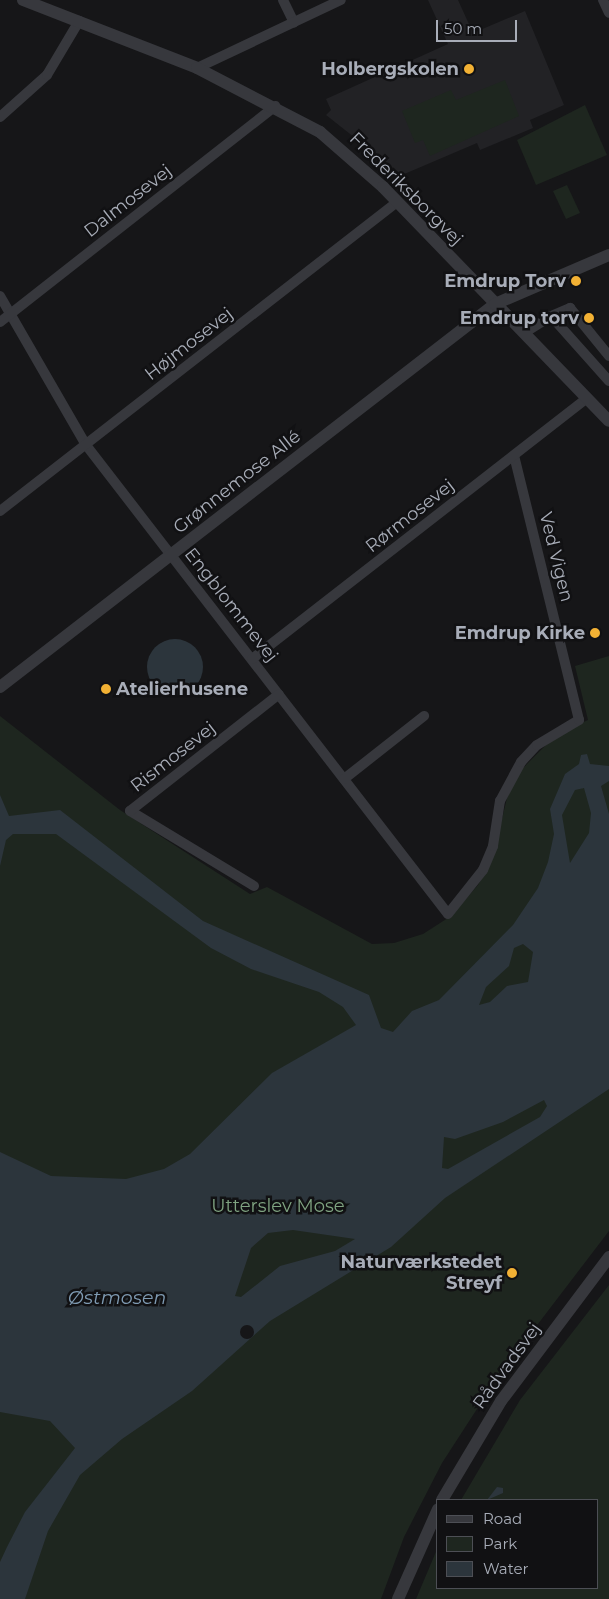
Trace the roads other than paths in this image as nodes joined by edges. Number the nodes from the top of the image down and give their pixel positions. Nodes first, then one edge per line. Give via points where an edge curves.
1 (23, 0) edge
2 (283, 0) edge
3 (342, 0) edge
4 (603, 0) edge
5 (609, 13) edge
6 (79, 21) junction
7 (294, 23) junction
8 (197, 68) junction
9 (275, 106) junction
10 (0, 117) edge
11 (397, 202) junction
12 (609, 254) edge
13 (0, 296) edge
14 (496, 304) junction
15 (9, 315) junction
16 (551, 316) junction
17 (0, 322) edge
18 (524, 333) junction
19 (609, 356) edge
20 (609, 381) edge
21 (587, 398) junction
22 (609, 421) edge
23 (86, 444) junction
24 (514, 456) junction
25 (0, 511) edge
26 (172, 555) junction
27 (252, 659) junction
28 (0, 687) edge
29 (279, 694) junction
30 (424, 716) dead end
31 (344, 779) junction
32 (254, 886) dead end
33 (448, 914) joint
34 (609, 1257) edge
35 (443, 1499) edge
36 (436, 1514) edge
37 (398, 1599) edge

1 - 6 street, Frederiksborgvej
2 - 7 street
3 - 7 street
4 - 5 street
6 - 8 street, Frederiksborgvej
6 - 10 street via 47,75
7 - 8 street
8 - 9 street, Frederiksborgvej
9 - 11 street, Frederiksborgvej via 356,160
9 - 15 street, Dalmosevej
11 - 14 street, Frederiksborgvej
11 - 23 street, Højmosevej
12 - 14 street, Grønnemose Allé
13 - 15 street, Engblommevej
14 - 18 street, Frederiksborgvej
14 - 26 street, Grønnemose Allé
15 - 17 street, Dalmosevej
15 - 23 street, Engblommevej
16 - 18 street
16 - 19 street via 570,308
16 - 20 street
18 - 21 street, Frederiksborgvej
21 - 22 street, Frederiksborgvej
21 - 24 street, Rørmosevej
23 - 25 street, Højmosevej
23 - 26 street, Engblommevej
24 - 27 street, Rørmosevej
24 - 33 street, Ved Vigen via 579,720 536,746 521,762 500,801 493,846 483,870
26 - 27 street, Engblommevej
26 - 28 street, Grønnemose Allé
27 - 29 street, Engblommevej
29 - 31 street, Engblommevej
29 - 32 street, Rismosevej via 130,811
30 - 31 street
31 - 33 street, Engblommevej
34 - 35 street, Rådvadsvej via 501,1401
36 - 37 street

